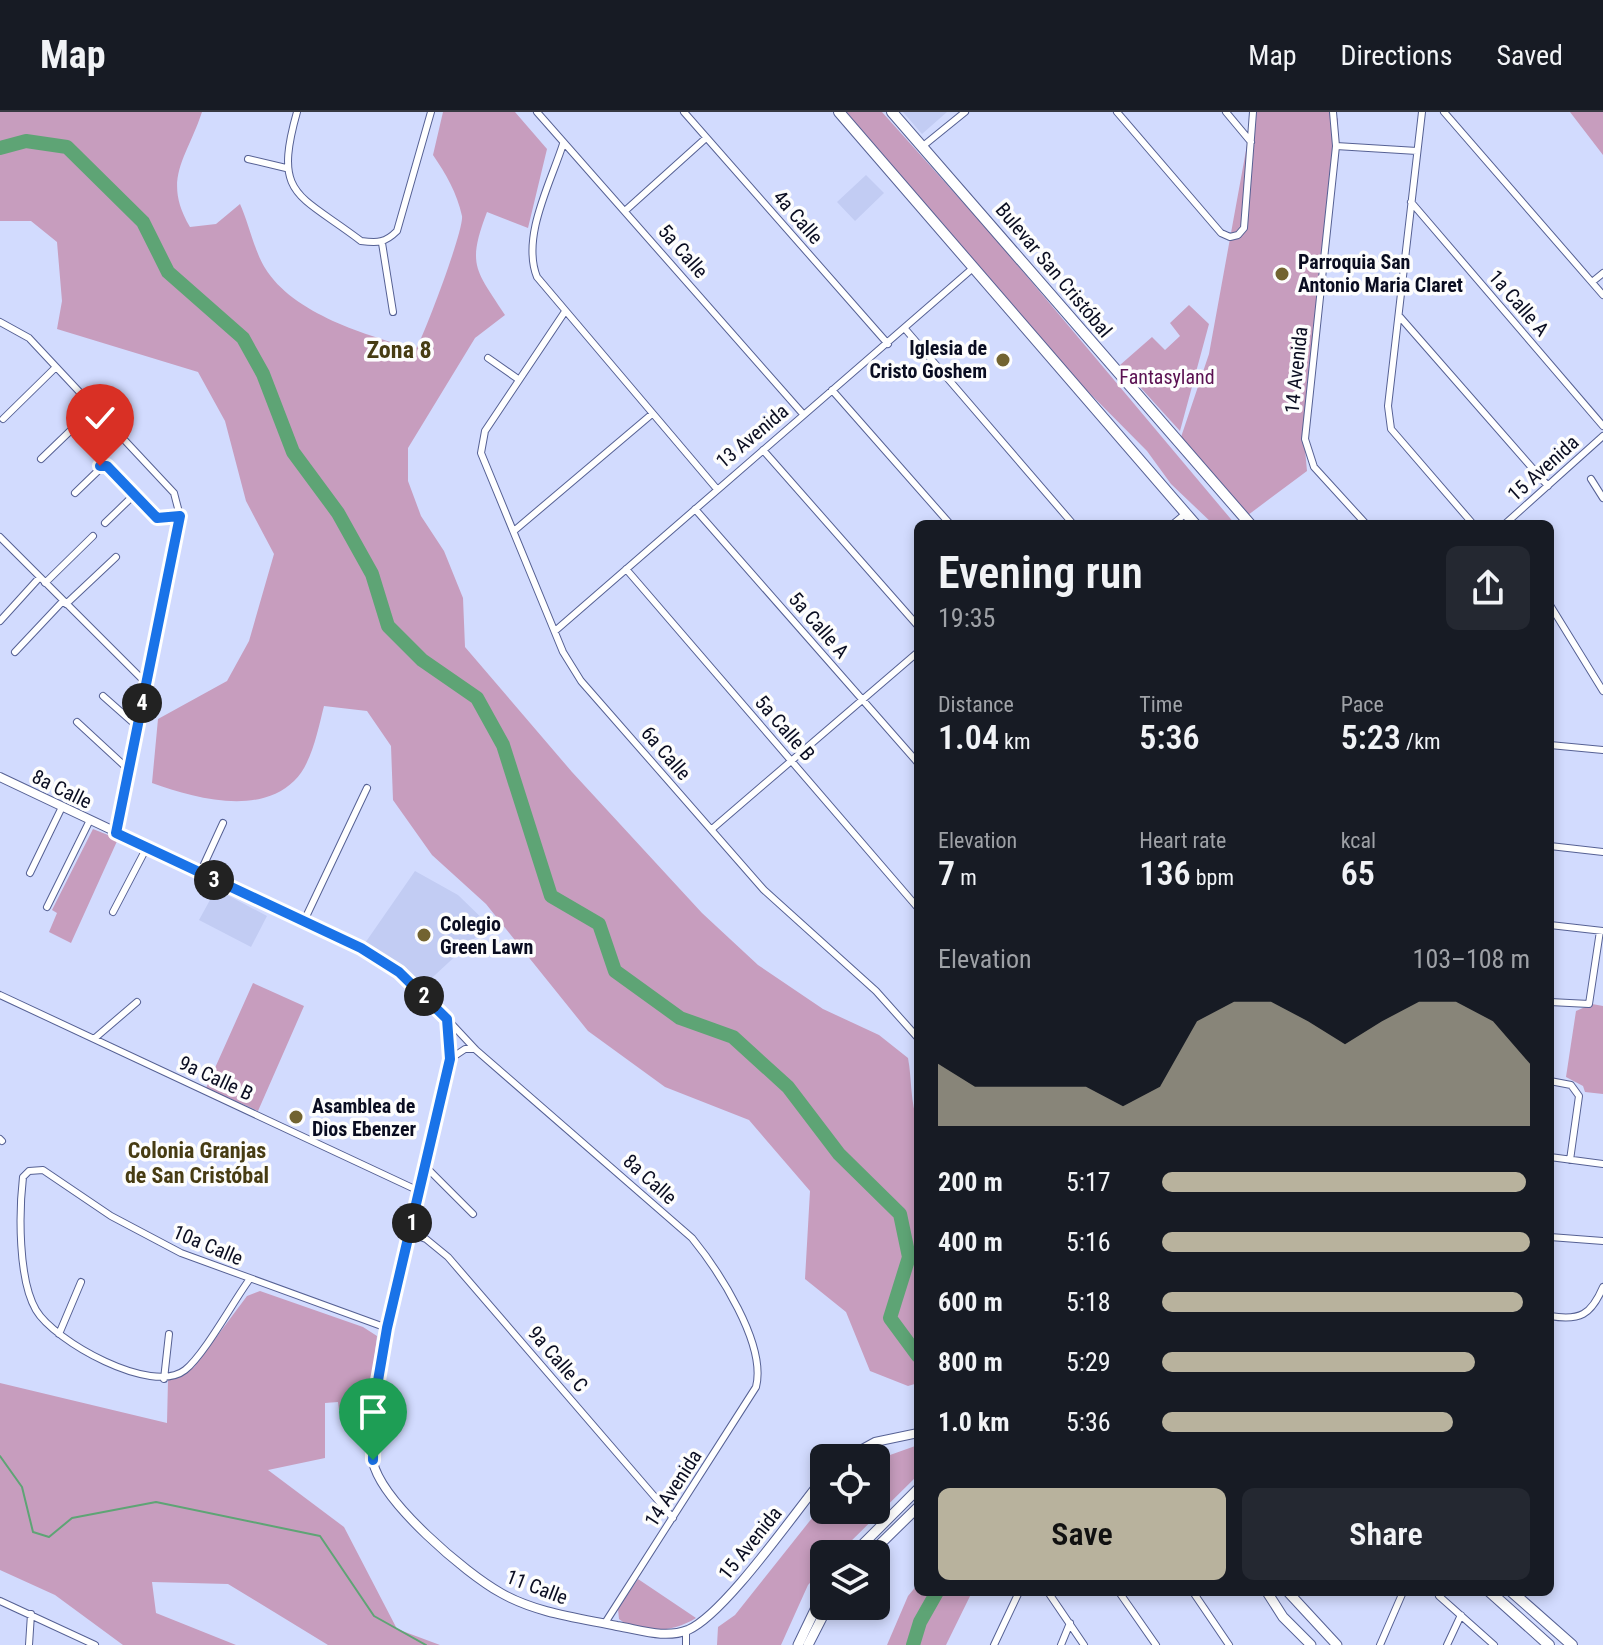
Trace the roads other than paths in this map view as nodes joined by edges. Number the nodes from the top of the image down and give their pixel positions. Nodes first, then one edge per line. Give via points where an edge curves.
1 (297, 112) edge
2 (431, 112) edge
3 (537, 112) edge
4 (684, 112) edge
5 (839, 112) edge
6 (892, 112) edge
7 (965, 112) edge
8 (1117, 112) edge
9 (1226, 112) edge
10 (1253, 112) edge
11 (1333, 112) edge
12 (1422, 112) edge
13 (1444, 112) edge
14 (706, 138) junction
15 (1251, 142) junction
16 (563, 144) junction
17 (923, 146) junction
18 (1336, 146) junction
19 (1417, 151) junction
20 (248, 159) dead end
21 (286, 168) junction
22 (1411, 202) junction
23 (626, 210) junction
24 (385, 242) junction
25 (973, 268) junction
26 (1603, 273) edge
27 (1592, 282) junction
28 (1603, 295) edge
29 (393, 312) dead end
30 (564, 313) junction
31 (1400, 317) junction
32 (0, 322) edge
33 (906, 330) junction
34 (888, 344) junction
35 (488, 358) dead end
36 (56, 367) junction
37 (518, 379) junction
38 (832, 390) junction
39 (94, 408) junction
40 (652, 414) junction
41 (803, 414) junction
42 (3, 419) dead end
43 (1603, 426) edge
44 (1603, 436) edge
45 (763, 450) junction
46 (41, 459) dead end
47 (1591, 479) dead end
48 (1548, 486) junction
49 (716, 488) junction
50 (75, 493) dead end
51 (134, 495) junction
52 (1603, 498) edge
53 (695, 509) junction
54 (1185, 514) junction
55 (180, 516) junction
56 (946, 520) edge
57 (1070, 520) edge
58 (1178, 520) edge
59 (1191, 520) edge
60 (1245, 520) edge
61 (1362, 520) edge
62 (1470, 520) edge
63 (1510, 520) edge
64 (105, 523) dead end
65 (515, 530) junction
66 (93, 536) dead end
67 (0, 537) edge
68 (116, 557) dead end
69 (626, 569) junction
70 (42, 580) junction
71 (64, 603) junction
72 (1554, 611) edge
73 (0, 621) edge
74 (914, 621) edge
75 (555, 631) junction
76 (15, 652) dead end
77 (914, 655) edge
78 (146, 683) junction
79 (1603, 691) edge
80 (103, 696) dead end
81 (863, 699) junction
82 (77, 722) dead end
83 (138, 727) junction
84 (1554, 745) edge
85 (1603, 750) edge
86 (914, 758) edge
87 (792, 760) junction
88 (129, 770) junction
89 (0, 777) edge
90 (367, 788) dead end
91 (62, 807) junction
92 (90, 820) junction
93 (223, 823) dead end
94 (712, 829) junction
95 (116, 833) junction
96 (1554, 846) edge
97 (147, 847) junction
98 (1603, 852) edge
99 (30, 873) dead end
100 (200, 873) junction
101 (914, 903) edge
102 (47, 907) dead end
103 (113, 912) dead end
104 (304, 921) junction
105 (1554, 925) edge
106 (1601, 931) edge
107 (0, 995) edge
108 (137, 1002) dead end
109 (1554, 1002) edge
110 (447, 1019) junction
111 (914, 1034) edge
112 (95, 1038) junction
113 (476, 1050) junction
114 (450, 1059) junction
115 (1554, 1082) edge
116 (1554, 1158) edge
117 (1570, 1160) junction
118 (1603, 1164) edge
119 (425, 1166) junction
120 (419, 1191) junction
121 (473, 1214) dead end
122 (409, 1233) junction
123 (1554, 1237) edge
124 (1603, 1241) edge
125 (249, 1280) junction
126 (81, 1282) dead end
127 (1603, 1287) edge
128 (1554, 1317) edge
129 (387, 1328) junction
130 (59, 1334) junction
131 (169, 1334) dead end
132 (757, 1366) joint
133 (164, 1379) junction
134 (914, 1434) edge
135 (871, 1444) edge
136 (914, 1493) edge
137 (810, 1494) edge
138 (914, 1511) edge
139 (673, 1518) junction
140 (867, 1540) edge
141 (884, 1540) edge
142 (1017, 1596) edge
143 (1051, 1596) edge
144 (1122, 1596) edge
145 (1196, 1596) edge
146 (1270, 1596) edge
147 (1291, 1596) edge
148 (1401, 1596) edge
149 (1439, 1596) dead end
150 (1494, 1596) edge
151 (1517, 1596) edge
152 (0, 1601) edge
153 (31, 1614) junction
154 (1461, 1615) junction
155 (813, 1620) edge
156 (816, 1620) edge
157 (605, 1623) junction
158 (1070, 1623) junction
159 (697, 1625) joint
160 (809, 1629) junction
161 (686, 1631) junction
162 (1332, 1643) edge
163 (29, 1645) edge
164 (95, 1645) edge
165 (686, 1645) edge
166 (798, 1645) edge
167 (808, 1645) edge
168 (994, 1645) edge
169 (1061, 1645) edge
170 (1084, 1645) edge
171 (1156, 1645) edge
172 (1229, 1645) edge
173 (1311, 1645) edge
174 (1380, 1645) edge
175 (1447, 1645) edge
176 (1494, 1645) edge
177 (1549, 1645) edge
178 (1572, 1645) edge

1 - 21 street
2 - 24 street via 402,219
3 - 16 street, 5a Calle
4 - 14 street, 4a Calle
5 - 25 main road
6 - 17 main road, Bulevar San Cristóbal
7 - 17 street
8 - 15 street via 1221,233 1238,235 1244,228
9 - 15 street
10 - 15 street
11 - 18 street
12 - 19 street
13 - 27 street
14 - 23 street
14 - 34 street, 4a Calle
16 - 23 street, 5a Calle
16 - 30 street via 532,250 537,277
17 - 60 main road, Bulevar San Cristóbal
18 - 19 street
18 - 61 street, 14 Avenida via 1305,439 1314,467
19 - 22 street
20 - 21 street
21 - 24 street via 295,191 361,241
22 - 31 street
22 - 43 street, 1a Calle A
23 - 41 street, 5a Calle
24 - 29 street
25 - 33 street, 13 Avenida
25 - 54 main road
26 - 27 street
27 - 28 street
30 - 37 street
30 - 40 street
31 - 48 street
31 - 62 street via 1388,406 1391,429
32 - 36 street via 29,338
33 - 34 street, 13 Avenida
33 - 57 street
34 - 38 street, 13 Avenida
35 - 37 street
36 - 39 street
36 - 42 street
37 - 65 street, 6a Calle via 485,431 481,453
38 - 41 street, 13 Avenida
38 - 56 street
39 - 46 street
39 - 55 street via 174,493
40 - 49 street
40 - 65 street
41 - 45 street, 13 Avenida
44 - 48 street, 15 Avenida
45 - 49 street, 13 Avenida
45 - 74 street
47 - 52 street
48 - 63 street, 15 Avenida
49 - 53 street, 13 Avenida
50 - 51 street via 104,465
51 - 55 street via 157,518
51 - 64 street
53 - 69 street, 13 Avenida
53 - 81 street, 5a Calle A
54 - 58 street
54 - 59 main road
55 - 78 street
65 - 75 street, 6a Calle
66 - 70 street
67 - 70 street
68 - 71 street
69 - 75 street, 13 Avenida
69 - 87 street, 5a Calle B
70 - 71 street
70 - 73 street
71 - 76 street
71 - 78 street
72 - 79 street
75 - 94 street, 6a Calle via 581,681
77 - 81 street
78 - 83 street
80 - 83 street
81 - 86 street, 5a Calle A
81 - 87 street
82 - 88 street
83 - 88 street
84 - 85 street
87 - 94 street
87 - 101 street, 5a Calle B
88 - 95 street
89 - 91 street, 8a Calle
90 - 104 street
91 - 92 street, 8a Calle
91 - 99 street
92 - 95 street, 8a Calle
92 - 102 street
93 - 100 street
94 - 111 street, 6a Calle via 764,890 876,991
95 - 97 street, 8a Calle
96 - 98 street
97 - 100 street, 8a Calle
97 - 103 street
100 - 104 street, 8a Calle
104 - 110 street, 8a Calle via 399,972
105 - 106 street
106 - 109 street via 1589,1004
107 - 112 street, 9a Calle B
108 - 112 street
110 - 113 street, 8a Calle
110 - 114 street
112 - 120 street, 9a Calle B
113 - 114 street via 465,1049
113 - 132 street, 8a Calle via 692,1238 713,1264 744,1323
114 - 119 street
115 - 117 street via 1576,1088 1579,1096
116 - 117 street
117 - 118 street
119 - 120 street
119 - 121 street
120 - 122 street
122 - 129 street
122 - 139 street, 9a Calle C via 448,1257
123 - 124 street
125 - 129 street, 10a Calle
125 - 130 street, 10a Calle via 181,1253 111,1216 43,1170 29,1171 21,1192 24,1273 36,1309
125 - 133 street via 191,1365
126 - 130 street
127 - 128 street via 1594,1309 1584,1316
129 - 157 street, 11 Calle via 374,1404 373,1460 380,1484 401,1511 502,1594 553,1613
130 - 133 street via 142,1377
131 - 133 street
132 - 139 street, 14 Avenida via 756,1387
134 - 135 street
136 - 140 main road
137 - 159 street, 15 Avenida via 716,1610
138 - 141 main road
139 - 157 street, 14 Avenida
142 - 168 street
143 - 158 street
144 - 171 street
145 - 172 street
146 - 173 main road
147 - 162 main road
148 - 174 street
149 - 154 street
150 - 177 main road
151 - 178 main road
152 - 153 street
153 - 163 street
153 - 164 street
154 - 175 street
154 - 176 street
155 - 160 main road
156 - 160 main road
157 - 161 street, 11 Calle via 665,1635
158 - 169 street
158 - 170 street
159 - 161 street, 11 Calle
160 - 166 main road
160 - 167 main road
161 - 165 street

